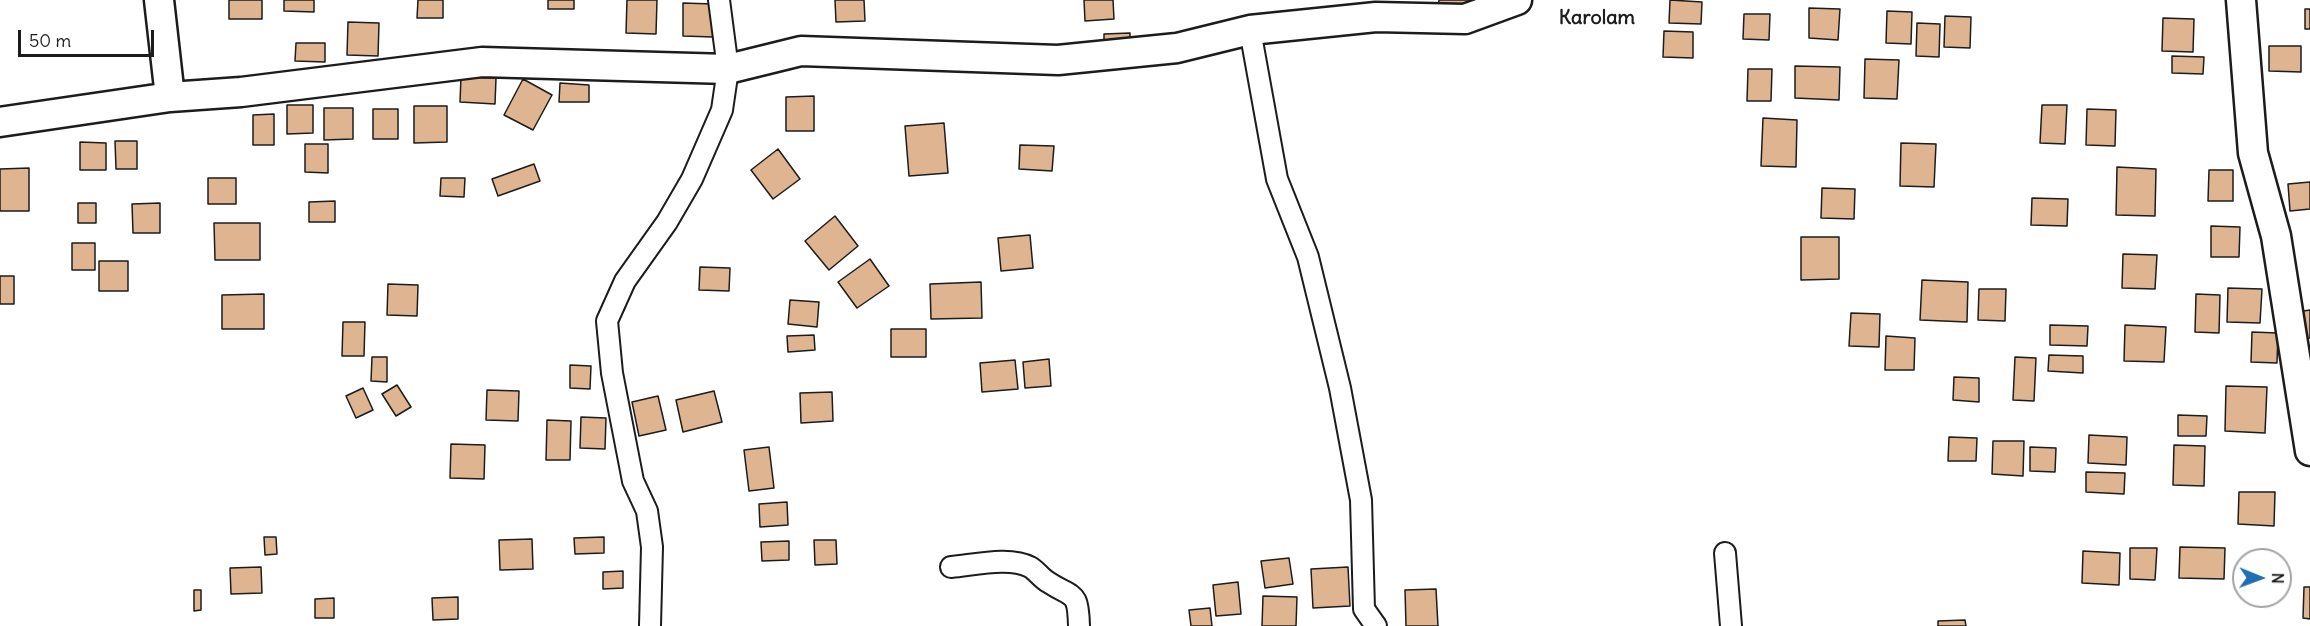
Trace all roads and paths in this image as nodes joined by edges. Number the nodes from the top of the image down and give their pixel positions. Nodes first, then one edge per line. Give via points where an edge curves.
1 (159, 0) edge
2 (719, 0) edge
3 (1517, 0) edge
4 (2241, 0) edge
5 (1250, 30) junction
6 (728, 69) junction
7 (170, 97) junction
8 (0, 122) edge
9 (2310, 452) edge
10 (1725, 552) dead end
11 (951, 567) dead end
12 (650, 626) edge
13 (1079, 626) edge
14 (1376, 626) edge
15 (1731, 626) edge

1 - 7 main road
2 - 6 street
3 - 5 main road via 1465,19 1376,17
4 - 9 main road via 2253,153 2276,236
5 - 6 main road via 1177,48 1058,60 801,51
5 - 14 street via 1276,179 1308,257 1340,388 1361,500 1364,609
6 - 7 main road via 482,62 242,92
6 - 12 street via 722,110 692,179 625,281 607,321 612,373 633,481 647,511 652,548
7 - 8 main road
10 - 15 street
11 - 13 street via 1018,563 1030,567 1045,580 1070,592 1077,602

